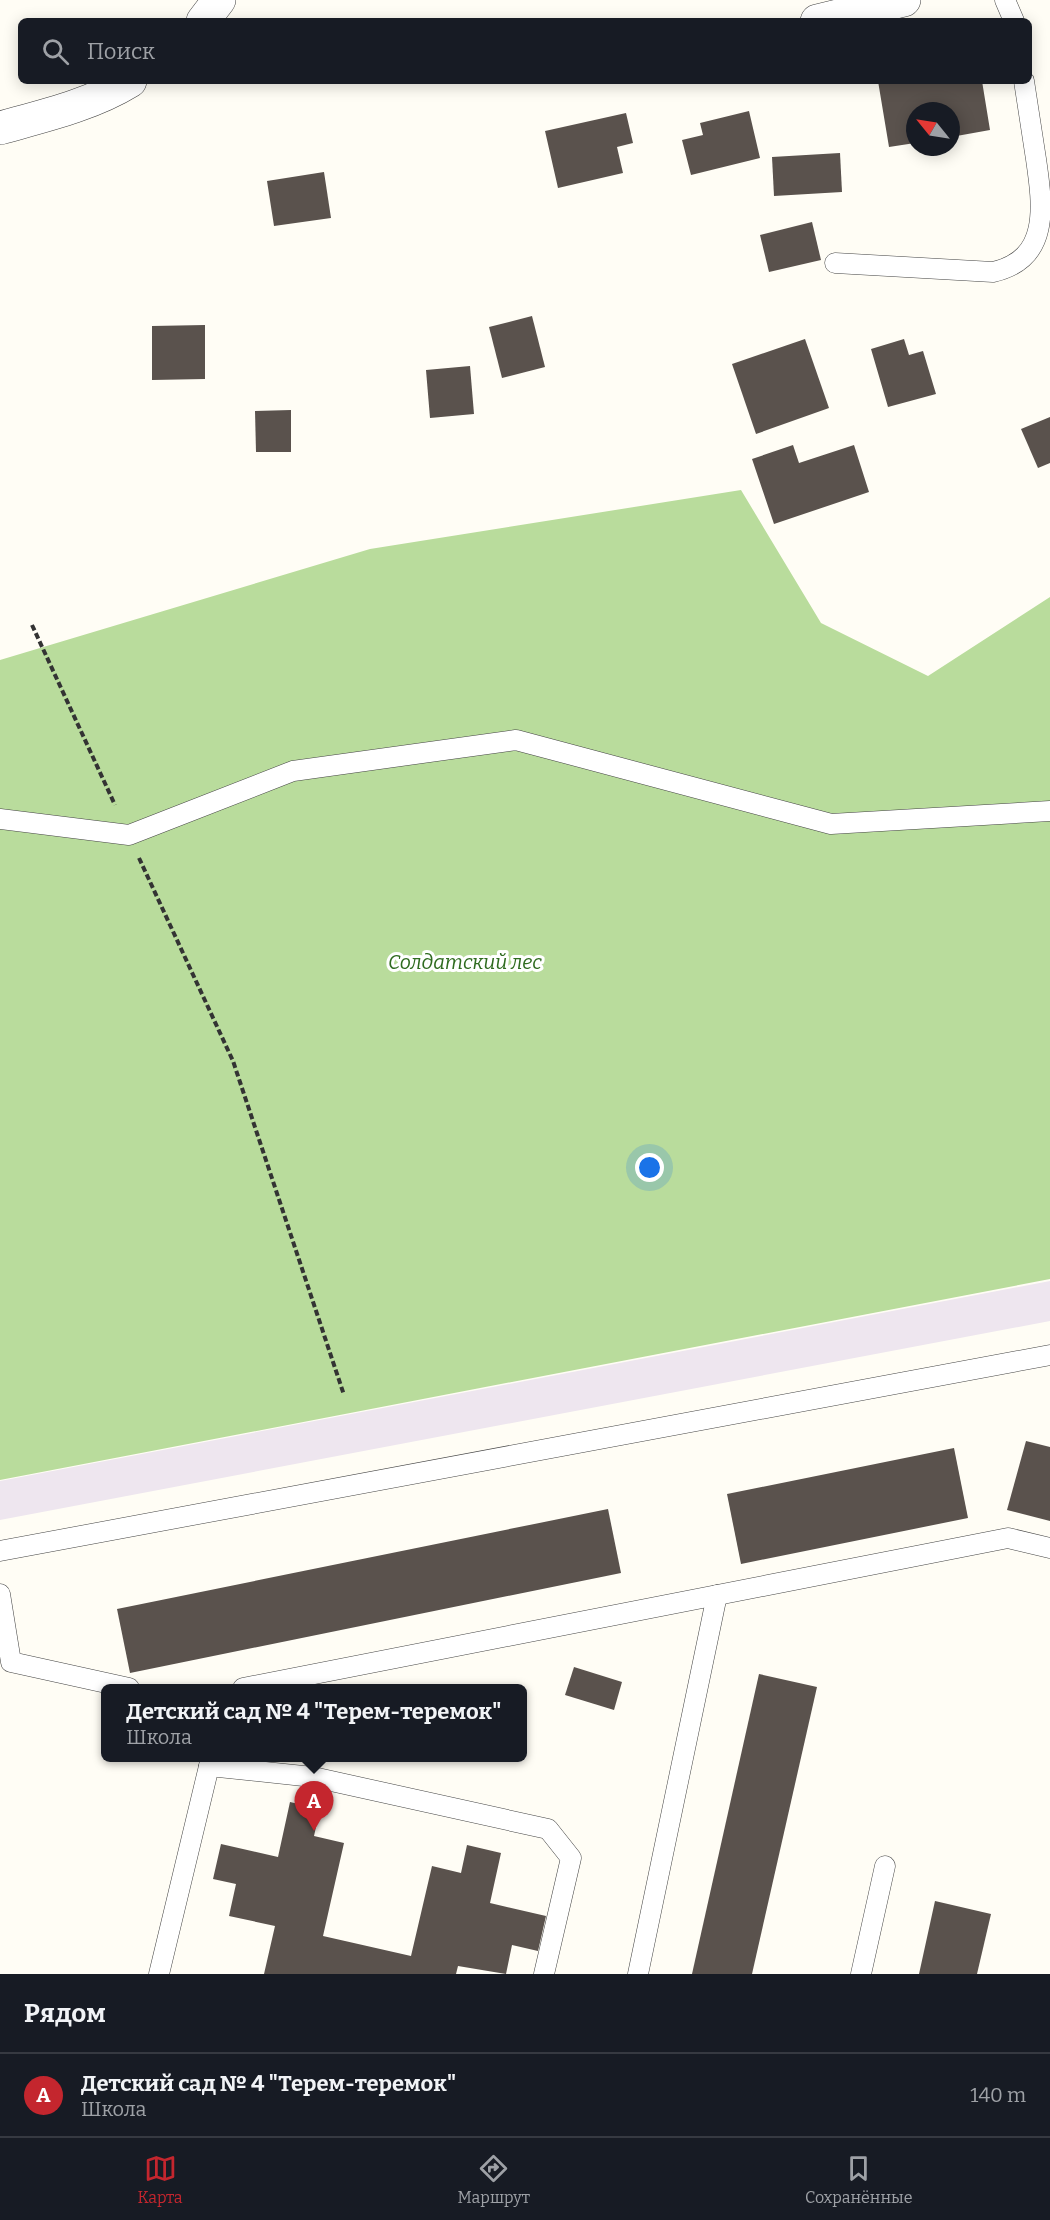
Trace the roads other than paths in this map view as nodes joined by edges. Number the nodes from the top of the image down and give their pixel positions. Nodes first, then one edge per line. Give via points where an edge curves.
1 (904, 0) edge
2 (1005, 0) edge
3 (829, 18) edge
4 (1013, 18) edge
5 (125, 84) edge
6 (1024, 84) edge
7 (0, 128) edge
8 (835, 263) dead end
9 (1050, 811) edge
10 (0, 819) edge
11 (1050, 1355) edge
12 (1050, 1548) edge
13 (0, 1551) edge
14 (0, 1594) edge
15 (717, 1595) junction
16 (107, 1684) edge
17 (268, 1684) edge
18 (210, 1762) edge
19 (885, 1866) dead end
20 (159, 1974) edge
21 (544, 1974) edge
22 (638, 1974) edge
23 (861, 1974) edge

1 - 3 street
2 - 4 lane
5 - 7 street via 53,113
6 - 8 lane via 1044,212 1029,254 1012,268 993,272
9 - 10 lane via 831,824 516,740 293,771 129,836
11 - 13 lane
12 - 15 lane via 1008,1538
14 - 16 lane via 11,1662
15 - 17 lane
15 - 22 lane
18 - 20 lane
18 - 21 lane via 313,1777 548,1829 571,1858
19 - 23 lane

